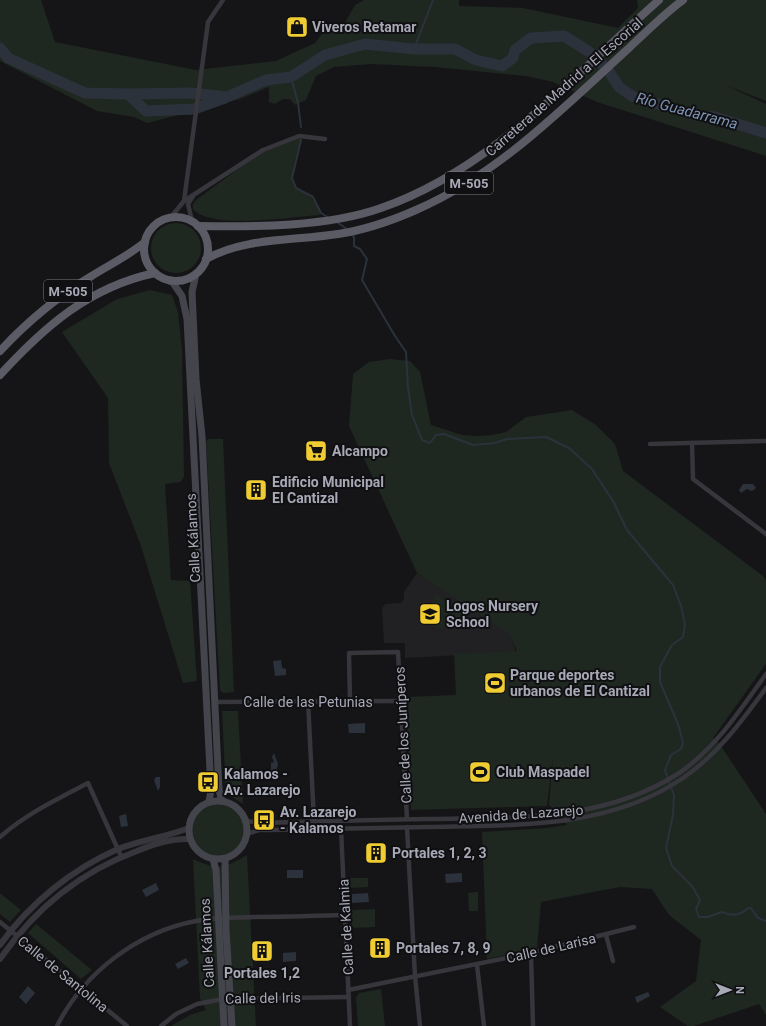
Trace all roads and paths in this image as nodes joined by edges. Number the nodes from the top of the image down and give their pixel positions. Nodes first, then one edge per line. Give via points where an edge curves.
1 (223, 0) edge
2 (659, 0) edge
3 (683, 0) edge
4 (325, 139) dead end
5 (194, 195) junction
6 (184, 201) junction
7 (171, 217) junction
8 (195, 223) junction
9 (145, 242) junction
10 (206, 260) junction
11 (155, 273) junction
12 (196, 274) junction
13 (171, 280) junction
14 (0, 351) edge
15 (0, 375) edge
16 (766, 441) edge
17 (692, 443) junction
18 (650, 444) dead end
19 (766, 534) edge
20 (766, 674) edge
21 (766, 688) edge
22 (308, 701) junction
23 (350, 701) junction
24 (215, 702) junction
25 (401, 702) junction
26 (222, 801) junction
27 (209, 802) junction
28 (407, 819) junction
29 (246, 821) junction
30 (314, 821) junction
31 (407, 827) junction
32 (189, 828) junction
33 (341, 828) junction
34 (247, 834) junction
35 (0, 837) edge
36 (190, 839) junction
37 (119, 849) junction
38 (121, 856) junction
39 (213, 859) junction
40 (225, 859) junction
41 (345, 915) junction
42 (226, 918) junction
43 (218, 919) junction
44 (0, 922) edge
45 (634, 928) dead end
46 (10, 930) junction
47 (606, 935) junction
48 (16, 936) junction
49 (0, 945) edge
50 (531, 953) junction
51 (0, 959) edge
52 (613, 961) dead end
53 (477, 965) junction
54 (415, 976) junction
55 (82, 989) junction
56 (348, 990) junction
57 (349, 997) junction
58 (223, 999) junction
59 (231, 999) junction
60 (57, 1026) edge
61 (127, 1026) edge
62 (161, 1026) edge
63 (224, 1026) edge
64 (232, 1026) edge
65 (350, 1026) edge
66 (420, 1026) edge
67 (484, 1026) edge
68 (533, 1026) edge

1 - 6 street via 208,22
2 - 8 highway, Carretera de Madrid a El Escorial / M-505 via 530,116 483,155 451,176 380,209 327,220 243,226
3 - 10 highway, Carretera de Madrid a El Escorial / M-505 via 541,127 493,167 456,191 386,222 338,234 231,248
4 - 5 street via 299,136 265,149
5 - 6 street
5 - 8 street via 188,204
6 - 7 street
7 - 8 highway, M-505
7 - 9 highway, M-505 via 155,225
8 - 10 highway via 207,241
9 - 11 highway via 145,258
9 - 14 highway, M-505 via 55,301
10 - 12 highway, M-505
11 - 13 highway
11 - 15 highway, M-505 via 118,283 80,302 39,334
12 - 13 highway via 188,278
12 - 24 main road, Calle Kálamos via 192,292
13 - 27 main road, Calle Kálamos via 182,296 187,319 211,790
16 - 17 street
17 - 18 street
17 - 19 street via 693,479
20 - 28 street, Avenida de Lazarejo via 717,741 697,759 658,786 625,801 578,812 492,818
21 - 31 street, Avenida de Lazarejo via 722,745 701,765 661,791 627,807 578,818 493,826
22 - 23 street, Calle de las Petunias
22 - 24 street, Calle de las Petunias
22 - 30 street
23 - 25 street, Calle de las Petunias
23 - 25 street, Calle de los Juníperos via 349,653 398,652
24 - 26 main road, Calle Kálamos via 219,790
25 - 28 street, Calle de los Juníperos
26 - 27 main road
26 - 29 main road via 239,810
27 - 32 main road via 193,814
28 - 30 street, Avenida de Lazarejo
29 - 30 street, Avenida de Lazarejo
29 - 34 main road
31 - 33 street, Avenida de Lazarejo
31 - 54 street
32 - 36 main road
32 - 37 street
33 - 34 street, Avenida de Lazarejo via 259,830
33 - 41 street, Calle de Kalmia
34 - 40 main road via 237,852
35 - 37 street via 15,823 88,783
36 - 38 street via 177,838
36 - 39 main road via 199,852
37 - 38 street
37 - 46 street via 69,877 42,898
38 - 48 street via 73,884 47,904
39 - 40 main road
39 - 43 main road, Calle Kálamos via 216,870
40 - 42 main road, Calle Kálamos
41 - 42 street
41 - 56 street, Calle de Kalmia
42 - 43 street
42 - 59 main road, Calle Kálamos
43 - 55 street via 195,921 158,932 106,964
43 - 58 main road, Calle Kálamos
44 - 46 street, Calle de Santolina
45 - 47 street, Calle de Larisa
46 - 48 street, Calle de Santolina
46 - 49 street
47 - 50 street, Calle de Larisa
47 - 52 street
48 - 51 street
48 - 55 street, Calle de Santolina
50 - 53 street, Calle de Larisa
50 - 68 street
53 - 54 street, Calle de Larisa
53 - 67 street
54 - 56 street, Calle de Larisa
54 - 66 street
55 - 60 street
55 - 61 street, Calle de Santolina
56 - 57 street, Calle de Kalmia
57 - 59 street, Calle del Iris
57 - 65 street, Calle de Kalmia
58 - 59 street, Calle del Iris
58 - 62 street, Calle del Iris via 196,1004 176,1014
58 - 63 main road, Calle Kálamos
59 - 64 main road, Calle Kálamos

